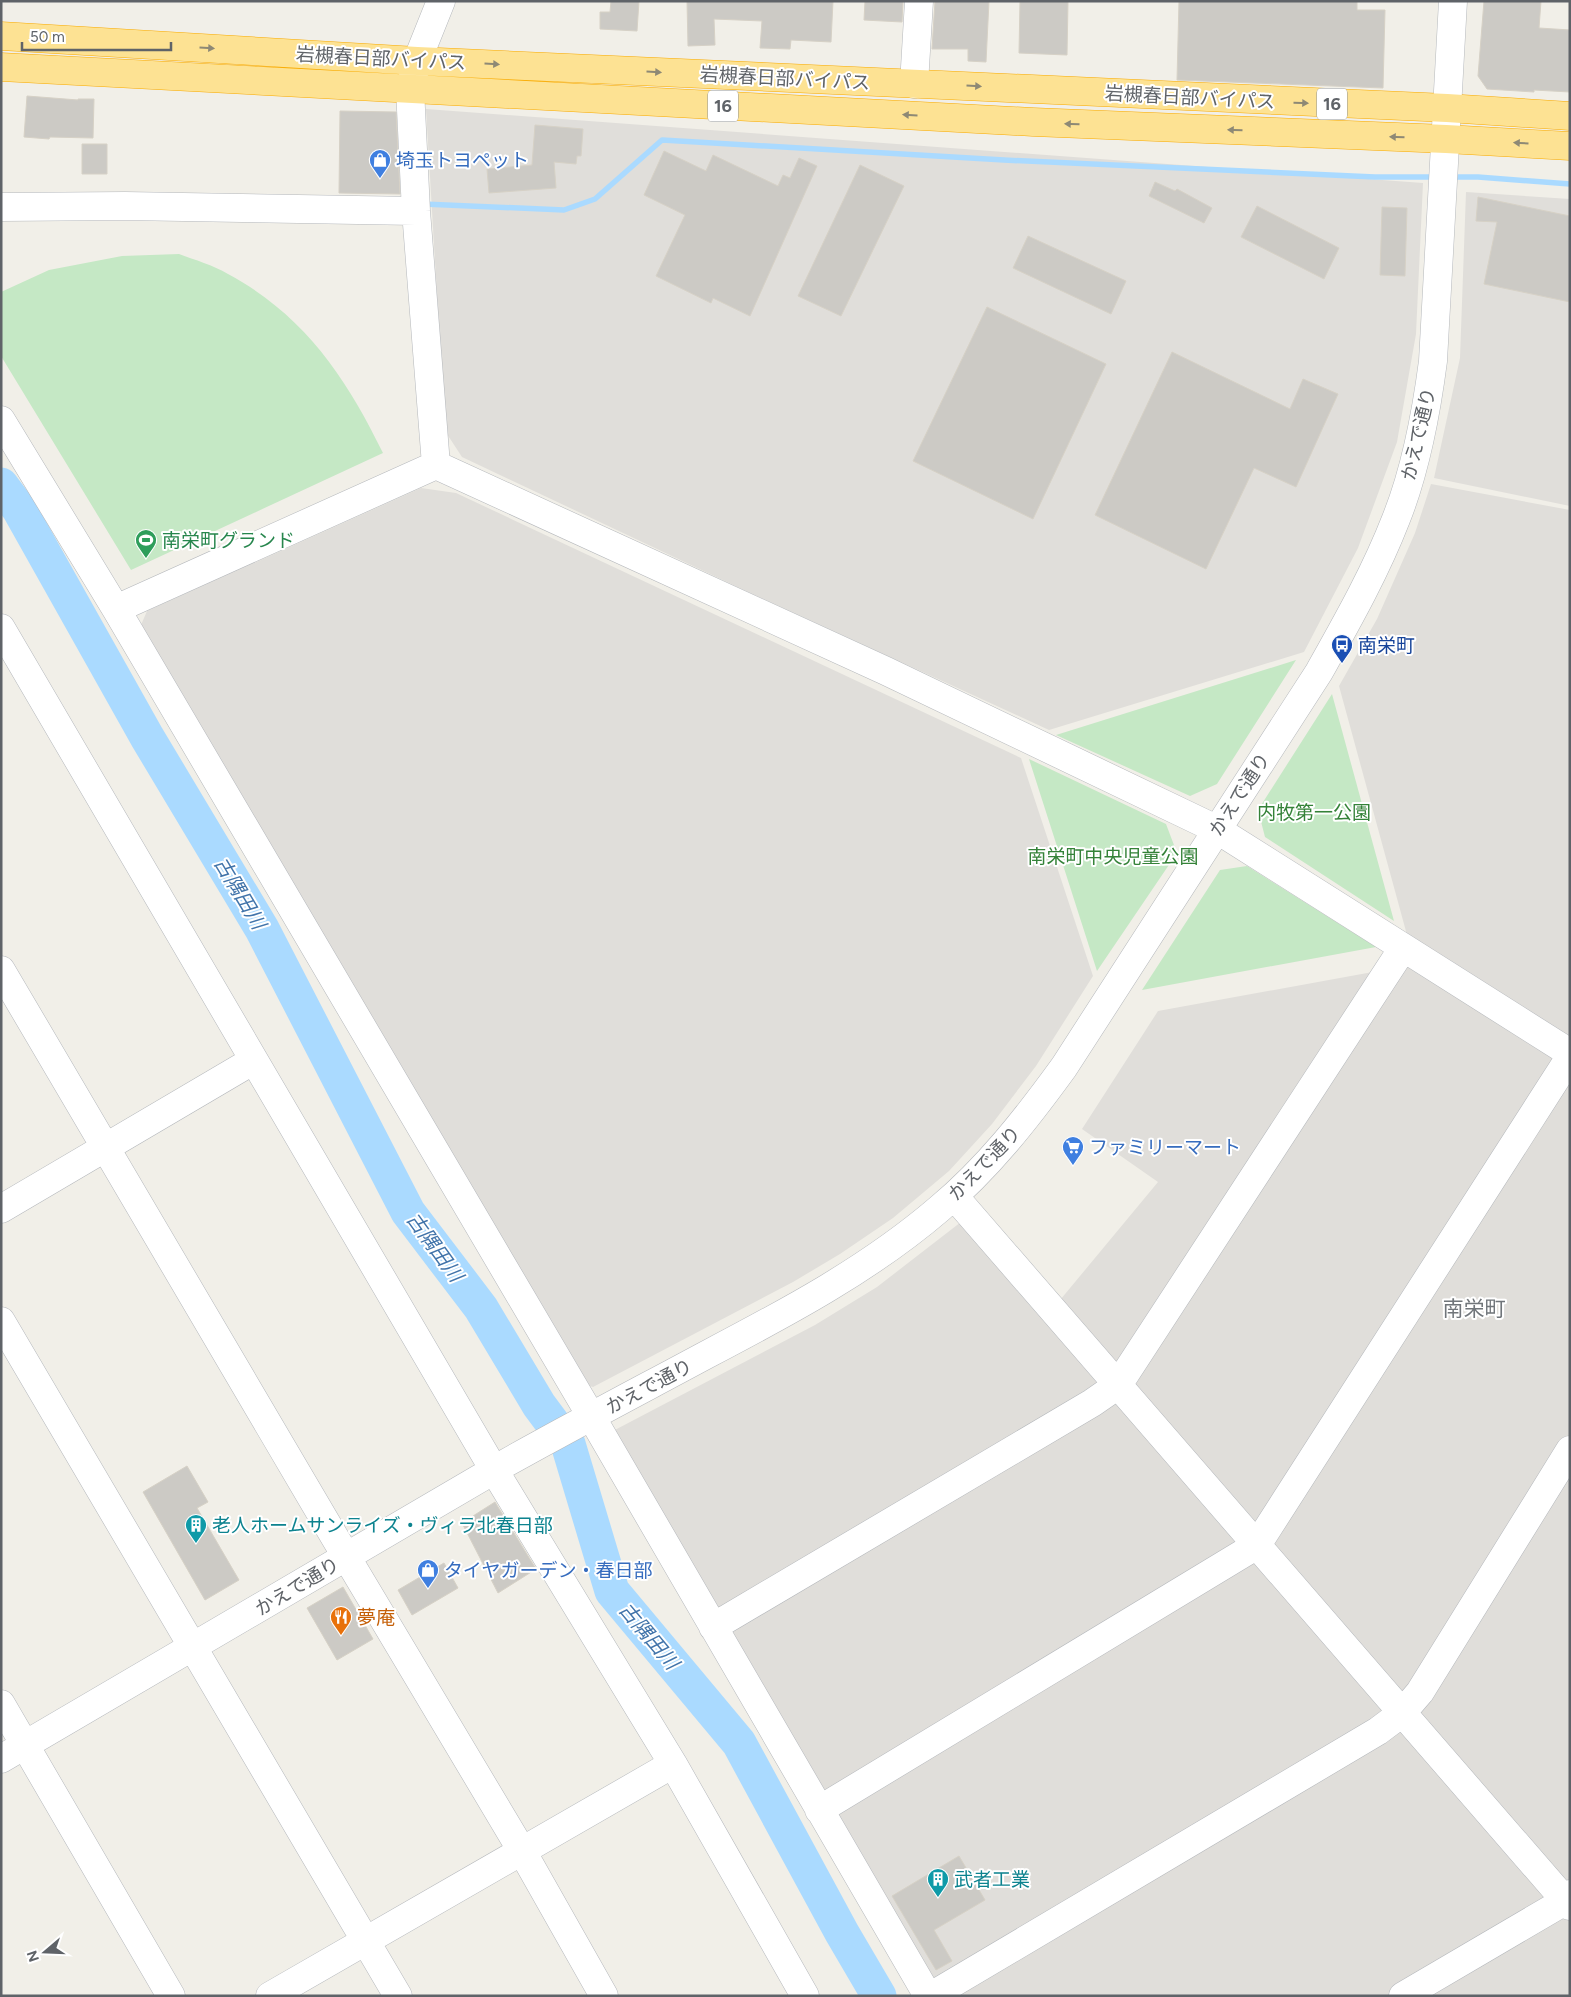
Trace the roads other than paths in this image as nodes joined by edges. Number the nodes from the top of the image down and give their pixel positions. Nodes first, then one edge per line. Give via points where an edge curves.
1 (441, 1) edge
2 (919, 1) edge
3 (1453, 1) edge
4 (1, 36) edge
5 (417, 61) junction
6 (1, 66) edge
7 (914, 84) junction
8 (410, 89) junction
9 (1447, 108) junction
10 (1570, 116) edge
11 (1446, 139) junction
12 (1570, 146) edge
13 (1, 207) edge
14 (416, 211) junction
15 (1, 420) edge
16 (436, 465) junction
17 (116, 608) junction
18 (1, 628) edge
19 (8, 657) edge
20 (1216, 829) junction
21 (1403, 948) junction
22 (1, 970) edge
23 (1570, 1052) edge
24 (1570, 1057) edge
25 (254, 1060) junction
26 (105, 1148) junction
27 (954, 1196) junction
28 (1, 1209) edge
29 (1, 1321) edge
30 (1118, 1385) junction
31 (583, 1420) junction
32 (1570, 1450) edge
33 (500, 1467) junction
34 (1257, 1545) junction
35 (346, 1556) junction
36 (713, 1627) junction
37 (193, 1647) junction
38 (1, 1704) edge
39 (1402, 1712) junction
40 (25, 1745) junction
41 (1, 1759) edge
42 (672, 1764) junction
43 (819, 1810) junction
44 (522, 1851) junction
45 (1568, 1900) edge
46 (366, 1941) junction
47 (171, 1996) edge
48 (270, 1996) edge
49 (398, 1996) edge
50 (604, 1996) edge
51 (806, 1996) edge
52 (930, 1996) edge
53 (1403, 1996) edge

1 - 5 street
2 - 7 street
3 - 9 street, かえで通り
4 -> 5 highway, 岩槻春日部バイパス / 16
5 -> 7 highway, 岩槻春日部バイパス / 16
5 - 8 street
6 - 8 highway, 岩槻春日部バイパス / 16
7 -> 9 highway, 岩槻春日部バイパス / 16
11 -> 8 highway, 岩槻春日部バイパス / 16 via 1033,122
8 - 14 street
9 - 10 highway, 岩槻春日部バイパス / 16
9 - 11 street, かえで通り
12 -> 11 highway, 岩槻春日部バイパス / 16
11 - 20 street, かえで通り via 1433,361 1428,402 1409,480 1379,559 1352,614 1319,672
13 - 14 street
14 - 16 street
15 - 17 street
16 - 17 street
16 - 20 street via 886,671
17 - 31 street
18 - 19 street
19 - 25 street
20 - 21 street
20 - 27 street, かえで通り via 1064,1067 1028,1117
21 - 23 street
21 - 30 street
22 - 26 street
24 - 34 street
25 - 26 street
25 - 33 street
26 - 28 street
26 - 35 street
27 - 30 street
27 - 31 street, かえで通り via 876,1258 804,1303
29 - 37 street
30 - 34 street
30 - 36 street
31 - 33 street, かえで通り
31 - 36 street
32 - 39 street via 1420,1692
33 - 35 street, かえで通り
33 - 42 street
34 - 39 street
34 - 43 street
35 - 37 street, かえで通り
35 - 44 street
36 - 43 street
37 - 40 street, かえで通り
37 - 46 street
38 - 40 street
39 - 45 street
39 - 52 street via 1369,1736
40 - 41 street, かえで通り
40 - 47 street
42 - 44 street
42 - 51 street
43 - 52 street
44 - 46 street
44 - 50 street
45 - 53 street
46 - 48 street
46 - 49 street

